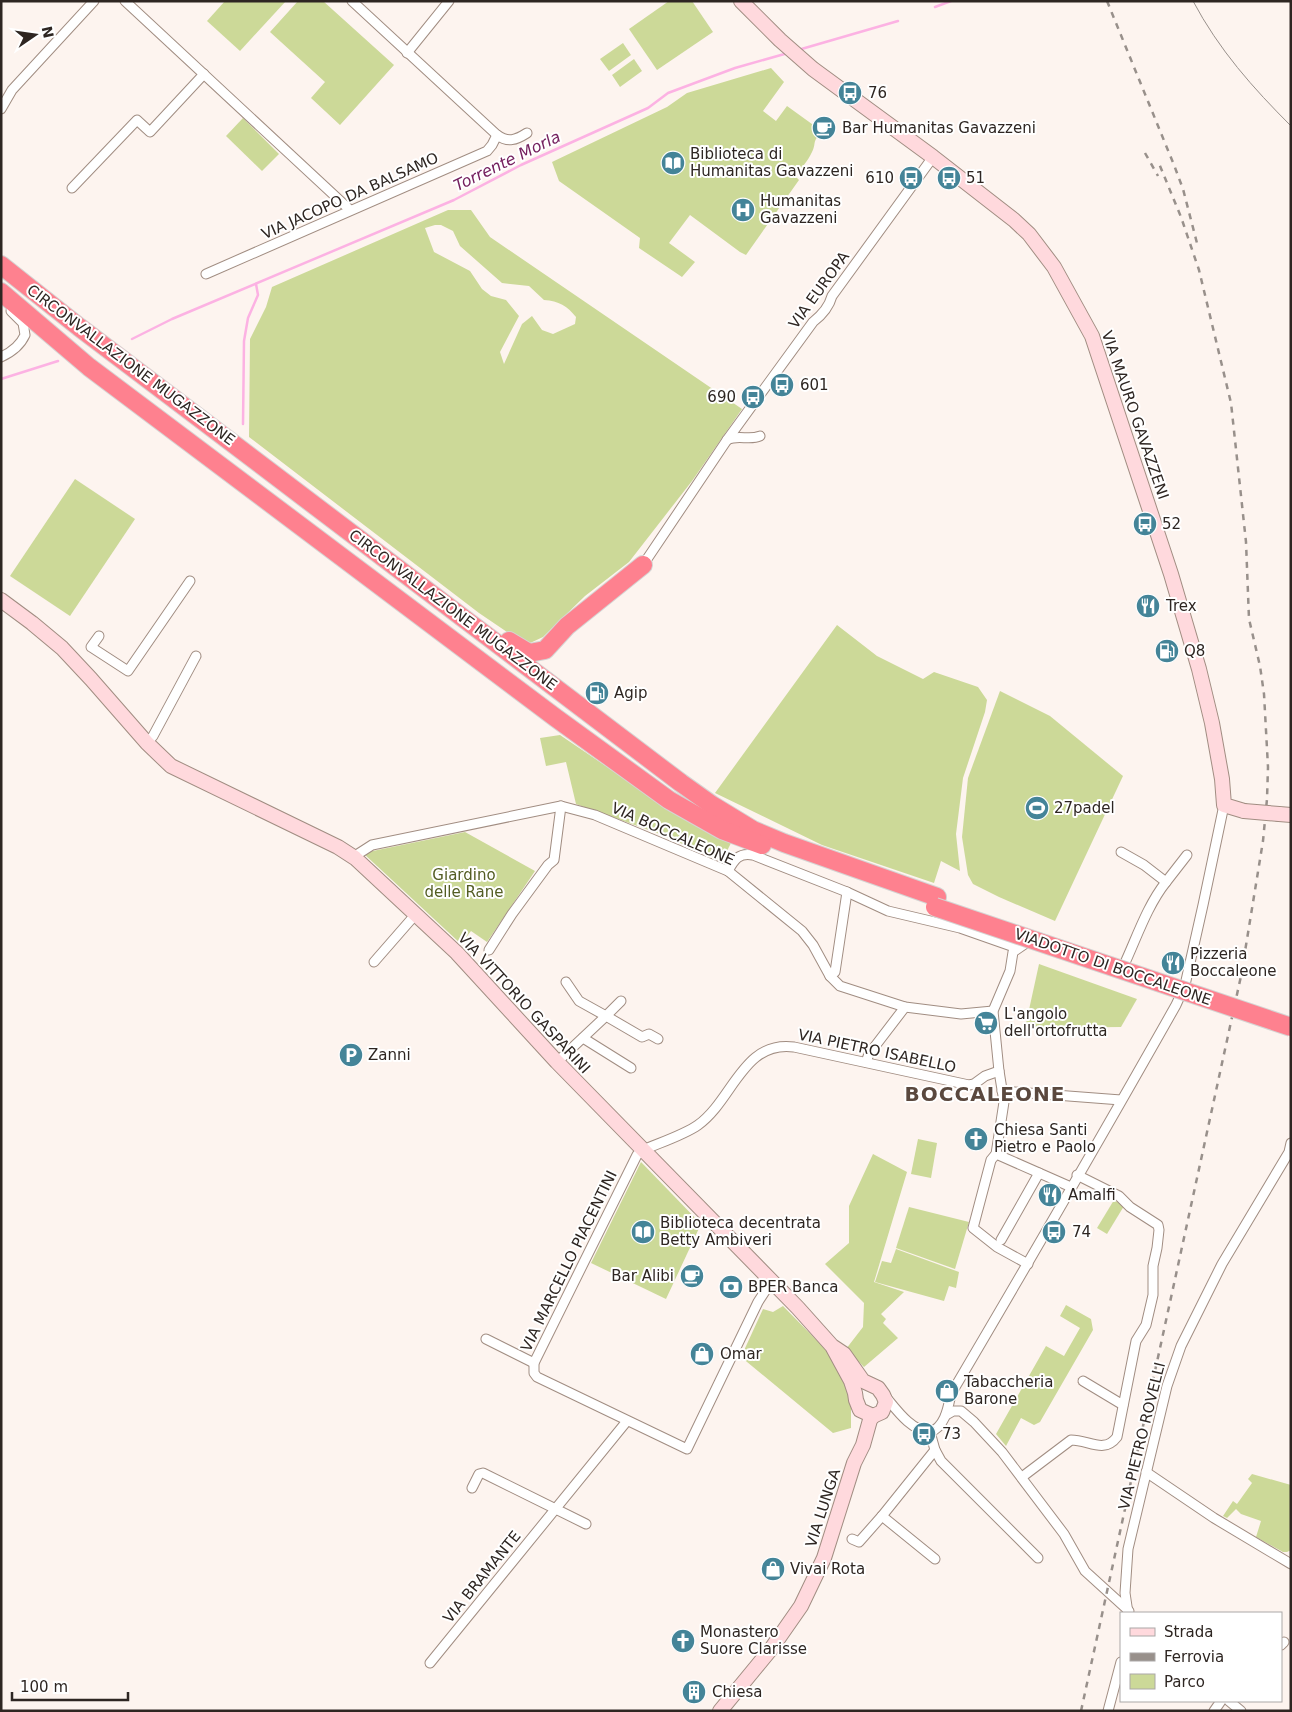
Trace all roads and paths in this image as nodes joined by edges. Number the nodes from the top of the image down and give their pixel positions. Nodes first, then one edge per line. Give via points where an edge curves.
1 (94, 1) edge
2 (125, 1) edge
3 (352, 1) edge
4 (449, 1) edge
5 (741, 1) edge
6 (407, 53) junction
7 (204, 74) junction
8 (1, 108) edge
9 (527, 133) dead end
10 (497, 135) junction
11 (933, 157) junction
12 (72, 188) dead end
13 (350, 210) junction
14 (1, 265) edge
15 (206, 274) dead end
16 (1, 292) edge
17 (1, 299) edge
18 (1, 357) edge
19 (760, 436) dead end
20 (727, 440) junction
21 (643, 564) joint
22 (190, 581) dead end
23 (1, 600) edge
24 (456, 612) junction
25 (99, 636) dead end
26 (196, 656) dead end
27 (147, 744) junction
28 (1224, 805) junction
29 (561, 806) junction
30 (1285, 814) edge
31 (1121, 852) dead end
32 (1186, 855) dead end
33 (355, 858) junction
34 (728, 871) junction
35 (1166, 882) junction
36 (847, 892) junction
37 (936, 902) junction
38 (415, 915) junction
39 (1017, 948) junction
40 (489, 950) dead end
41 (374, 962) dead end
42 (1124, 965) junction
43 (830, 976) junction
44 (566, 982) dead end
45 (1185, 985) junction
46 (621, 1001) dead end
47 (905, 1007) junction
48 (993, 1011) junction
49 (606, 1016) junction
50 (1291, 1016) edge
51 (1291, 1027) edge
52 (583, 1038) junction
53 (658, 1039) dead end
54 (557, 1062) junction
55 (866, 1062) junction
56 (631, 1068) dead end
57 (999, 1071) junction
58 (1002, 1091) junction
59 (1121, 1100) junction
60 (1291, 1143) edge
61 (643, 1150) junction
62 (996, 1154) junction
63 (1288, 1158) edge
64 (1039, 1173) junction
65 (1078, 1175) junction
66 (1071, 1187) junction
67 (1001, 1240) dead end
68 (1028, 1264) junction
69 (771, 1282) junction
70 (486, 1339) dead end
71 (534, 1363) junction
72 (1083, 1381) dead end
73 (860, 1388) junction
74 (951, 1394) junction
75 (884, 1395) junction
76 (1123, 1406) junction
77 (860, 1410) junction
78 (961, 1411) junction
79 (898, 1412) junction
80 (878, 1414) junction
81 (946, 1415) junction
82 (627, 1420) junction
83 (930, 1432) junction
84 (935, 1450) junction
85 (854, 1463) junction
86 (1146, 1472) junction
87 (1022, 1478) junction
88 (472, 1488) dead end
89 (556, 1509) junction
90 (882, 1516) junction
91 (586, 1524) dead end
92 (852, 1539) dead end
93 (1038, 1558) dead end
94 (935, 1559) dead end
95 (1291, 1564) edge
96 (1129, 1612) edge
97 (430, 1663) dead end
98 (1120, 1666) edge
99 (1232, 1702) edge
100 (720, 1711) edge
101 (1108, 1711) edge
102 (1241, 1711) edge

1 - 8 street via 12,90
2 - 7 street
3 - 6 street
4 - 6 street
5 - 11 street, VIA MAURO GAVAZZENI via 813,69
6 - 10 street
7 - 12 street via 150,132 137,120
7 - 13 street
9 - 10 street via 515,140 503,140
10 - 13 street, VIA JACOPO DA BALSAMO via 487,151
11 - 20 street, VIA EUROPA via 830,303
11 - 28 street, VIA MAURO GAVAZZENI via 1029,234 1054,267 1092,336 1199,669 1212,723
13 - 15 street, VIA JACOPO DA BALSAMO
14 - 24 highway, CIRCONVALLAZIONE MUGAZZONE
16 - 37 highway, CIRCONVALLAZIONE MUGAZZONE via 89,367 669,800 730,833 770,849
17 - 18 street via 23,323 25,331 22,342
19 - 20 street
20 - 21 street, VIA EUROPA
21 - 24 highway via 567,626 541,652 529,653
22 - 25 street via 128,671 91,647
23 - 27 street, VIA VITTORIO GASPARINI via 62,648
24 - 37 highway, CIRCONVALLAZIONE MUGAZZONE via 712,805 753,830
26 - 27 street
27 - 33 street, VIA VITTORIO GASPARINI via 176,769
28 - 30 street, bridge via 1244,811
28 - 45 street
29 - 33 street, VIA BOCCALEONE via 372,845
29 - 34 street, VIA BOCCALEONE via 595,815
29 - 40 street via 554,860 543,870
31 - 35 street
32 - 35 street
33 - 38 street, VIA VITTORIO GASPARINI
34 - 36 street via 736,857 747,854
34 - 43 street, VIA BOCCALEONE via 802,931
35 - 42 street via 1158,892
36 - 39 street via 888,911 960,928
36 - 43 street via 834,972
37 - 50 highway, VIADOTTO DI BOCCALEONE
37 - 51 highway, VIADOTTO DI BOCCALEONE, bridge
38 - 41 street
38 - 54 street, VIA VITTORIO GASPARINI via 457,953
39 - 42 street via 1037,935
39 - 48 street
42 - 45 street
43 - 47 street, VIA BOCCALEONE via 840,986
44 - 49 street via 580,1001
45 - 59 street
46 - 49 street
47 - 48 street, VIA BOCCALEONE via 961,1014
47 - 55 street
48 - 57 street
49 - 52 street
49 - 53 street via 642,1037 649,1034
52 - 54 street
52 - 56 street
54 - 61 street, VIA VITTORIO GASPARINI
55 - 57 street, VIA PIETRO ISABELLO via 966,1085
55 - 61 street, VIA PIETRO ISABELLO via 783,1045 766,1049 751,1061 713,1112 697,1126
57 - 58 street
58 - 59 street
58 - 62 street via 1004,1102
59 - 65 street
60 - 63 street, VIA PIETRO ROVELLI
61 - 69 street, VIA VITTORIO GASPARINI
61 - 71 street, VIA MARCELLO PIACENTINI via 637,1155
62 - 64 street
62 - 68 street via 991,1160 973,1228
63 - 86 street, VIA PIETRO ROVELLI via 1222,1264 1181,1346 1163,1401
64 - 66 street
64 - 67 street
65 - 66 street
65 - 76 street via 1119,1196 1159,1230 1153,1266 1153,1295 1146,1325 1136,1341
66 - 68 street
68 - 74 street
69 - 73 street, VIA VITTORIO GASPARINI via 832,1346 844,1354
69 - 82 street via 758,1302 687,1449
70 - 71 street, VIA MARCELLO PIACENTINI
71 - 82 street via 537,1377
72 - 76 street
73 - 75 street, VIA VITTORIO GASPARINI via 878,1388
73 - 77 street, VIA VITTORIO GASPARINI via 856,1400
74 - 78 street
74 - 81 street
75 - 79 street, VIA VITTORIO GASPARINI
75 - 80 street via 886,1402
76 - 87 street via 1117,1437 1112,1443 1106,1446 1071,1440
77 - 80 street
77 - 85 street, VIA LUNGA
78 - 81 street
78 - 87 street via 1002,1452
79 - 80 street
79 - 83 street, VIA VITTORIO GASPARINI via 920,1430
80 - 85 street, VIA LUNGA via 870,1420
81 - 83 street
82 - 89 street, VIA BRAMANTE
83 - 84 street
84 - 90 street
84 - 93 street via 941,1461
85 - 100 street, VIA LUNGA via 824,1558 801,1606 771,1649
86 - 95 street
86 - 96 street, VIA PIETRO ROVELLI via 1128,1549 1125,1586
87 - 96 street via 1064,1534 1085,1571
88 - 89 street via 482,1473
89 - 91 street
89 - 97 street, VIA BRAMANTE
90 - 92 street via 859,1542
90 - 94 street
98 - 101 street
99 - 102 street

